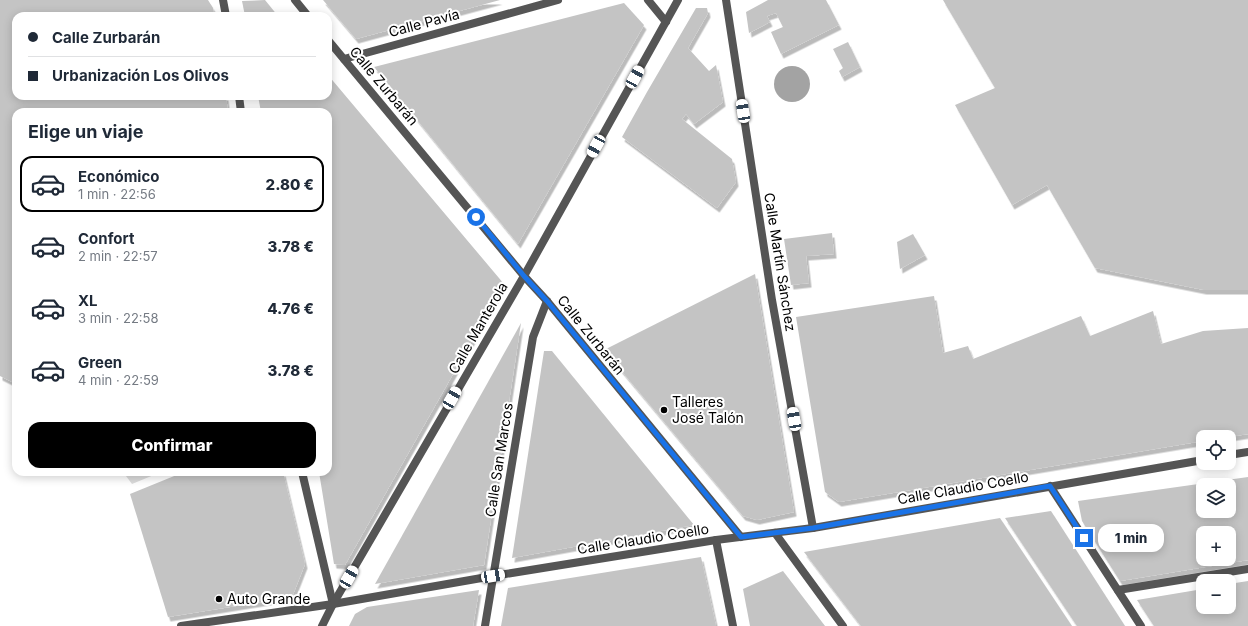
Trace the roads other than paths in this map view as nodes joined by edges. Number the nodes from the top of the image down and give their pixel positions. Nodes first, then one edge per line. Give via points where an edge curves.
1 (223, 0) edge
2 (295, 0) edge
3 (558, 0) edge
4 (648, 0) edge
5 (678, 0) edge
6 (726, 0) edge
7 (225, 12) edge
8 (305, 12) edge
9 (666, 22) junction
10 (332, 45) edge
11 (344, 59) junction
12 (524, 276) junction
13 (547, 301) junction
14 (1248, 452) edge
15 (1236, 454) edge
16 (1196, 461) edge
17 (303, 476) edge
18 (1050, 486) junction
19 (813, 528) junction
20 (775, 533) junction
21 (741, 537) junction
22 (716, 540) junction
23 (1248, 569) edge
24 (493, 576) junction
25 (1118, 590) junction
26 (333, 604) junction
27 (181, 626) edge
28 (322, 626) edge
29 (485, 626) edge
30 (733, 626) edge
31 (843, 626) edge
32 (1141, 626) edge

1 - 7 street
2 - 8 street
3 - 11 street, Calle Pavía
4 - 9 street
5 - 9 street, Calle Manterola
6 - 19 street, Calle Martín Sánchez via 772,300
9 - 12 street, Calle Manterola
10 - 11 street, Calle Zurbarán
11 - 12 street, Calle Zurbarán
12 - 13 street, Calle Zurbarán
12 - 26 street, Calle Manterola
13 - 21 street, Calle Zurbarán
13 - 24 street, Calle San Marcos via 533,337
14 - 15 street
16 - 18 street, Calle Claudio Coello
17 - 26 street
18 - 19 street, Calle Claudio Coello
18 - 25 street
19 - 20 street, Calle Claudio Coello
20 - 21 street, Calle Claudio Coello
20 - 31 street
21 - 22 street, Calle Claudio Coello
22 - 24 street, Calle Claudio Coello
22 - 30 street
23 - 25 street
24 - 26 street, Calle Claudio Coello
24 - 29 street, Calle San Marcos
25 - 32 street
26 - 27 street, Calle Claudio Coello
26 - 28 street, Calle Manterola

